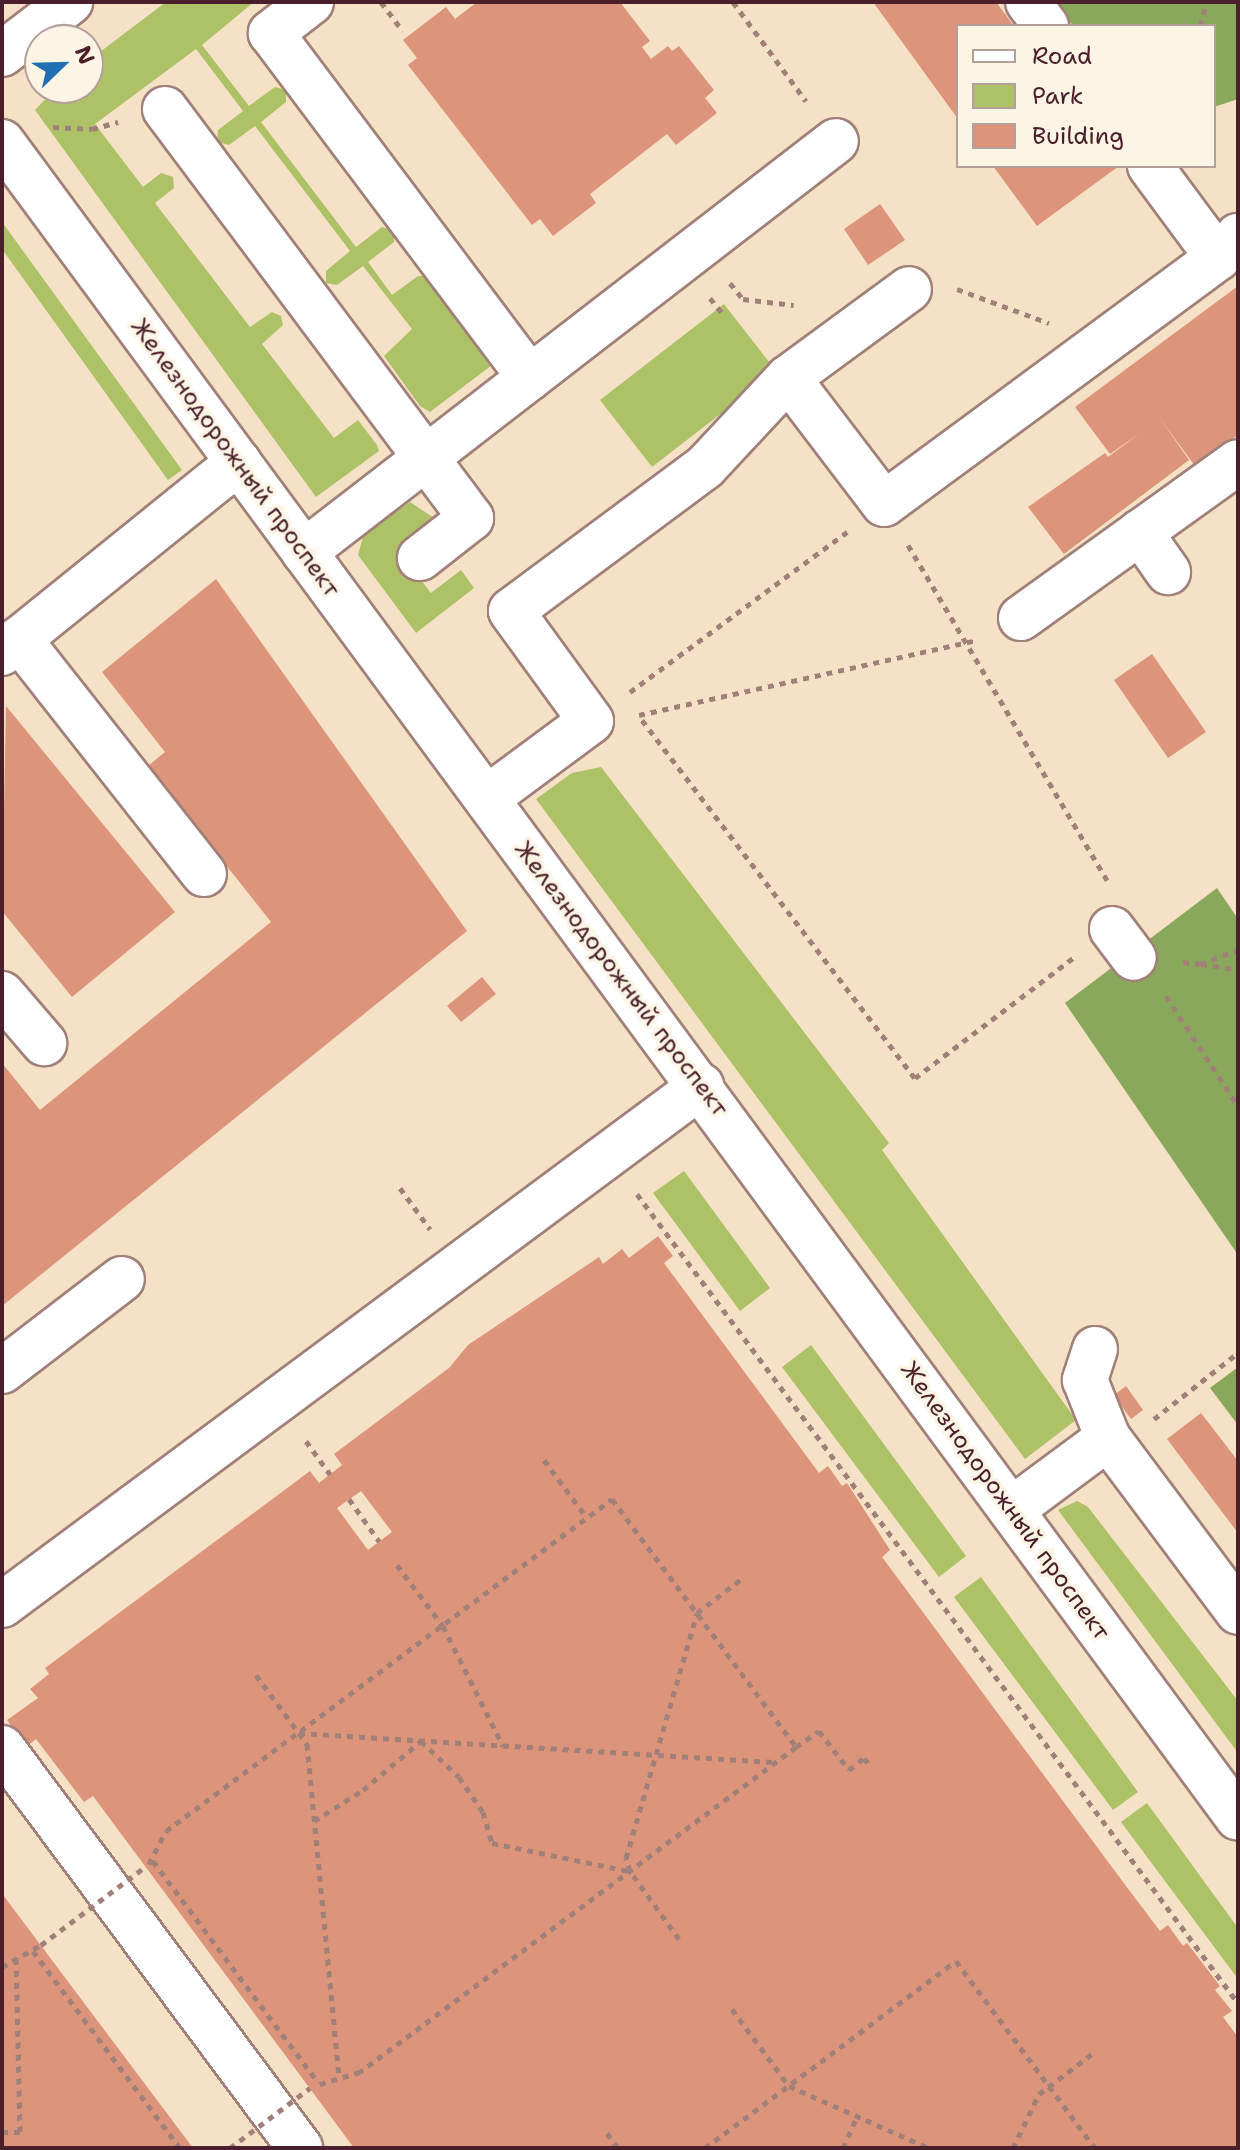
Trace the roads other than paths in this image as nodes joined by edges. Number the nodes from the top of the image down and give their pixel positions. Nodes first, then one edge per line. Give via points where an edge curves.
1 (70, 2) edge
2 (311, 2) edge
3 (1028, 2) edge
4 (1044, 24) edge
5 (2, 54) edge
6 (165, 109) road end
7 (836, 141) road end
8 (2, 142) edge
9 (1152, 168) edge
10 (1228, 247) edge
11 (909, 289) road end
12 (530, 378) junction
13 (788, 378) junction
14 (426, 459) junction
15 (239, 462) junction
16 (1238, 462) edge
17 (1140, 532) junction
18 (304, 552) junction
19 (420, 558) dead end
20 (1168, 572) dead end
21 (1021, 618) road end
22 (11, 646) edge
23 (487, 798) junction
24 (204, 874) dead end
25 (2, 994) edge
26 (44, 1043) dead end
27 (701, 1086) junction
28 (122, 1279) dead end
29 (1095, 1349) dead end
30 (2, 1371) edge
31 (1112, 1444) junction
32 (1011, 1510) junction
33 (2, 1605) edge
34 (1238, 1612) edge
35 (2, 1748) edge
36 (1238, 1818) edge
37 (300, 2148) edge

1 - 5 street
2 - 12 street via 271,33
3 - 4 street
6 - 14 street
7 - 12 street
8 - 15 street, Железнодорожный проспект
9 - 10 street
10 - 13 street via 884,504
11 - 13 street
12 - 14 street
13 - 23 street via 705,467 511,611 591,721
14 - 18 street
14 - 19 street via 471,518
15 - 18 street, Железнодорожный проспект
15 - 22 street
16 - 17 street
17 - 20 street
17 - 21 street
18 - 23 street, Железнодорожный проспект
22 - 24 street
23 - 27 street, Железнодорожный проспект
25 - 26 street
27 - 32 street, Железнодорожный проспект
27 - 33 street
28 - 30 street
29 - 31 street via 1085,1380
31 - 32 street
31 - 34 street
32 - 36 street, Железнодорожный проспект
35 - 37 street

